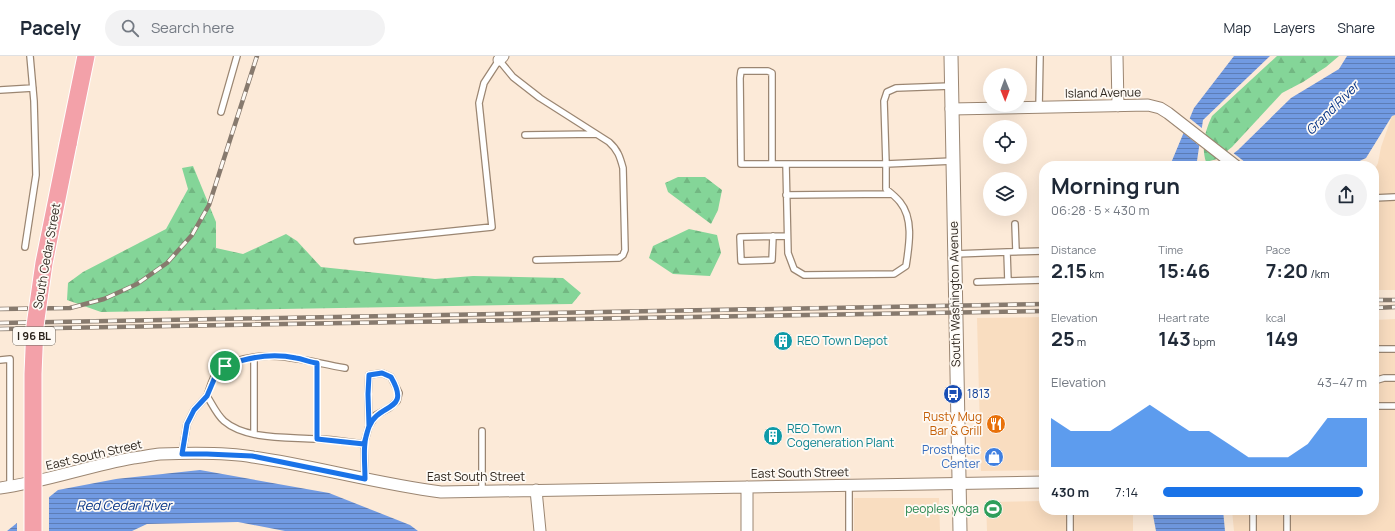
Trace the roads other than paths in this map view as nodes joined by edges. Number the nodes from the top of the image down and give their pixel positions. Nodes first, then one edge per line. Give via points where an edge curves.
1 (30, 56) edge
2 (86, 56) edge
3 (236, 56) edge
4 (951, 56) edge
5 (1040, 56) edge
6 (1117, 56) edge
7 (501, 58) edge
8 (951, 86) junction
9 (33, 88) junction
10 (0, 90) edge
11 (1118, 106) junction
12 (1039, 107) junction
13 (951, 108) junction
14 (221, 112) dead end
15 (597, 134) junction
16 (525, 135) dead end
17 (952, 161) junction
18 (1230, 161) edge
19 (772, 164) junction
20 (786, 164) junction
21 (886, 164) junction
22 (891, 194) junction
23 (786, 195) junction
24 (1395, 197) edge
25 (1379, 198) edge
26 (1015, 224) dead end
27 (772, 236) junction
28 (787, 236) junction
29 (357, 242) dead end
30 (25, 248) dead end
31 (1016, 251) junction
32 (1039, 251) edge
33 (1007, 252) junction
34 (954, 254) junction
35 (536, 260) dead end
36 (1039, 280) edge
37 (1008, 281) junction
38 (977, 282) dead end
39 (1395, 349) edge
40 (1379, 350) edge
41 (254, 358) junction
42 (0, 360) edge
43 (317, 363) junction
44 (345, 368) dead end
45 (1395, 378) edge
46 (1379, 380) edge
47 (207, 396) junction
48 (1379, 406) edge
49 (1395, 406) edge
50 (369, 426) junction
51 (482, 431) dead end
52 (254, 434) junction
53 (317, 439) junction
54 (364, 444) junction
55 (182, 454) junction
56 (365, 479) junction
57 (1039, 482) edge
58 (960, 483) junction
59 (849, 486) junction
60 (5, 487) edge
61 (747, 487) junction
62 (536, 490) junction
63 (482, 492) junction
64 (1070, 515) edge
65 (1253, 515) edge
66 (1287, 515) edge
67 (33, 531) edge
68 (540, 531) edge
69 (747, 531) edge
70 (849, 531) edge
71 (960, 531) edge
72 (1070, 531) edge
73 (1253, 531) edge
74 (1288, 531) edge

1 - 9 lane
2 - 67 main road, South Cedar Street / I 96 BL, bridge via 44,263 35,326
3 - 14 lane
4 - 8 street, South Washington Avenue
5 - 12 lane
6 - 11 street
7 - 15 lane via 513,77 531,92
7 - 29 lane via 484,83 479,103 492,227
8 - 13 street, South Washington Avenue
8 - 21 lane via 896,88 887,92 884,101
9 - 10 lane
9 - 30 lane via 36,175
11 - 12 street, Island Avenue
11 - 18 street, Island Avenue via 1148,105 1160,108
12 - 13 street, Island Avenue
13 - 17 street, South Washington Avenue
15 - 16 lane
15 - 35 lane via 620,155 623,168 623,255 619,258
17 - 21 lane
17 - 34 street, South Washington Avenue
19 - 19 lane via 772,73 741,71 741,164
19 - 20 lane
20 - 21 lane
20 - 23 lane
21 - 22 lane via 886,189
22 - 23 lane
22 - 28 lane via 900,202 908,216 909,245 906,266 894,274 804,276 794,269 788,253
23 - 28 lane
24 - 25 lane
26 - 31 lane
27 - 27 lane via 740,237 740,261 772,260
27 - 28 lane
31 - 32 lane
31 - 33 lane
33 - 34 lane
33 - 37 lane
34 - 58 street, South Washington Avenue
36 - 37 lane
37 - 38 lane
39 - 40 lane
41 - 43 lane via 296,358
41 - 47 lane via 240,360 218,370
41 - 52 lane
42 - 60 lane via 10,359
43 - 44 lane
43 - 53 lane
45 - 46 lane
47 - 52 lane via 224,421 243,432
47 - 55 lane via 194,410 187,424
48 - 49 lane
50 - 50 lane via 369,375 382,373 391,377 399,393 397,401 390,408 376,414
50 - 54 lane
51 - 63 lane
52 - 53 lane
53 - 54 lane
54 - 56 lane
55 - 56 street, East South Street via 252,456
55 - 60 street, East South Street via 158,454 107,462
56 - 63 street, East South Street via 440,492
57 - 58 street, East South Street
58 - 59 street, East South Street
58 - 71 street, South Washington Avenue
59 - 61 street, East South Street
59 - 70 lane
61 - 62 street, East South Street
61 - 69 street
62 - 63 street, East South Street
62 - 68 street
64 - 72 lane
65 - 73 lane
66 - 74 lane

